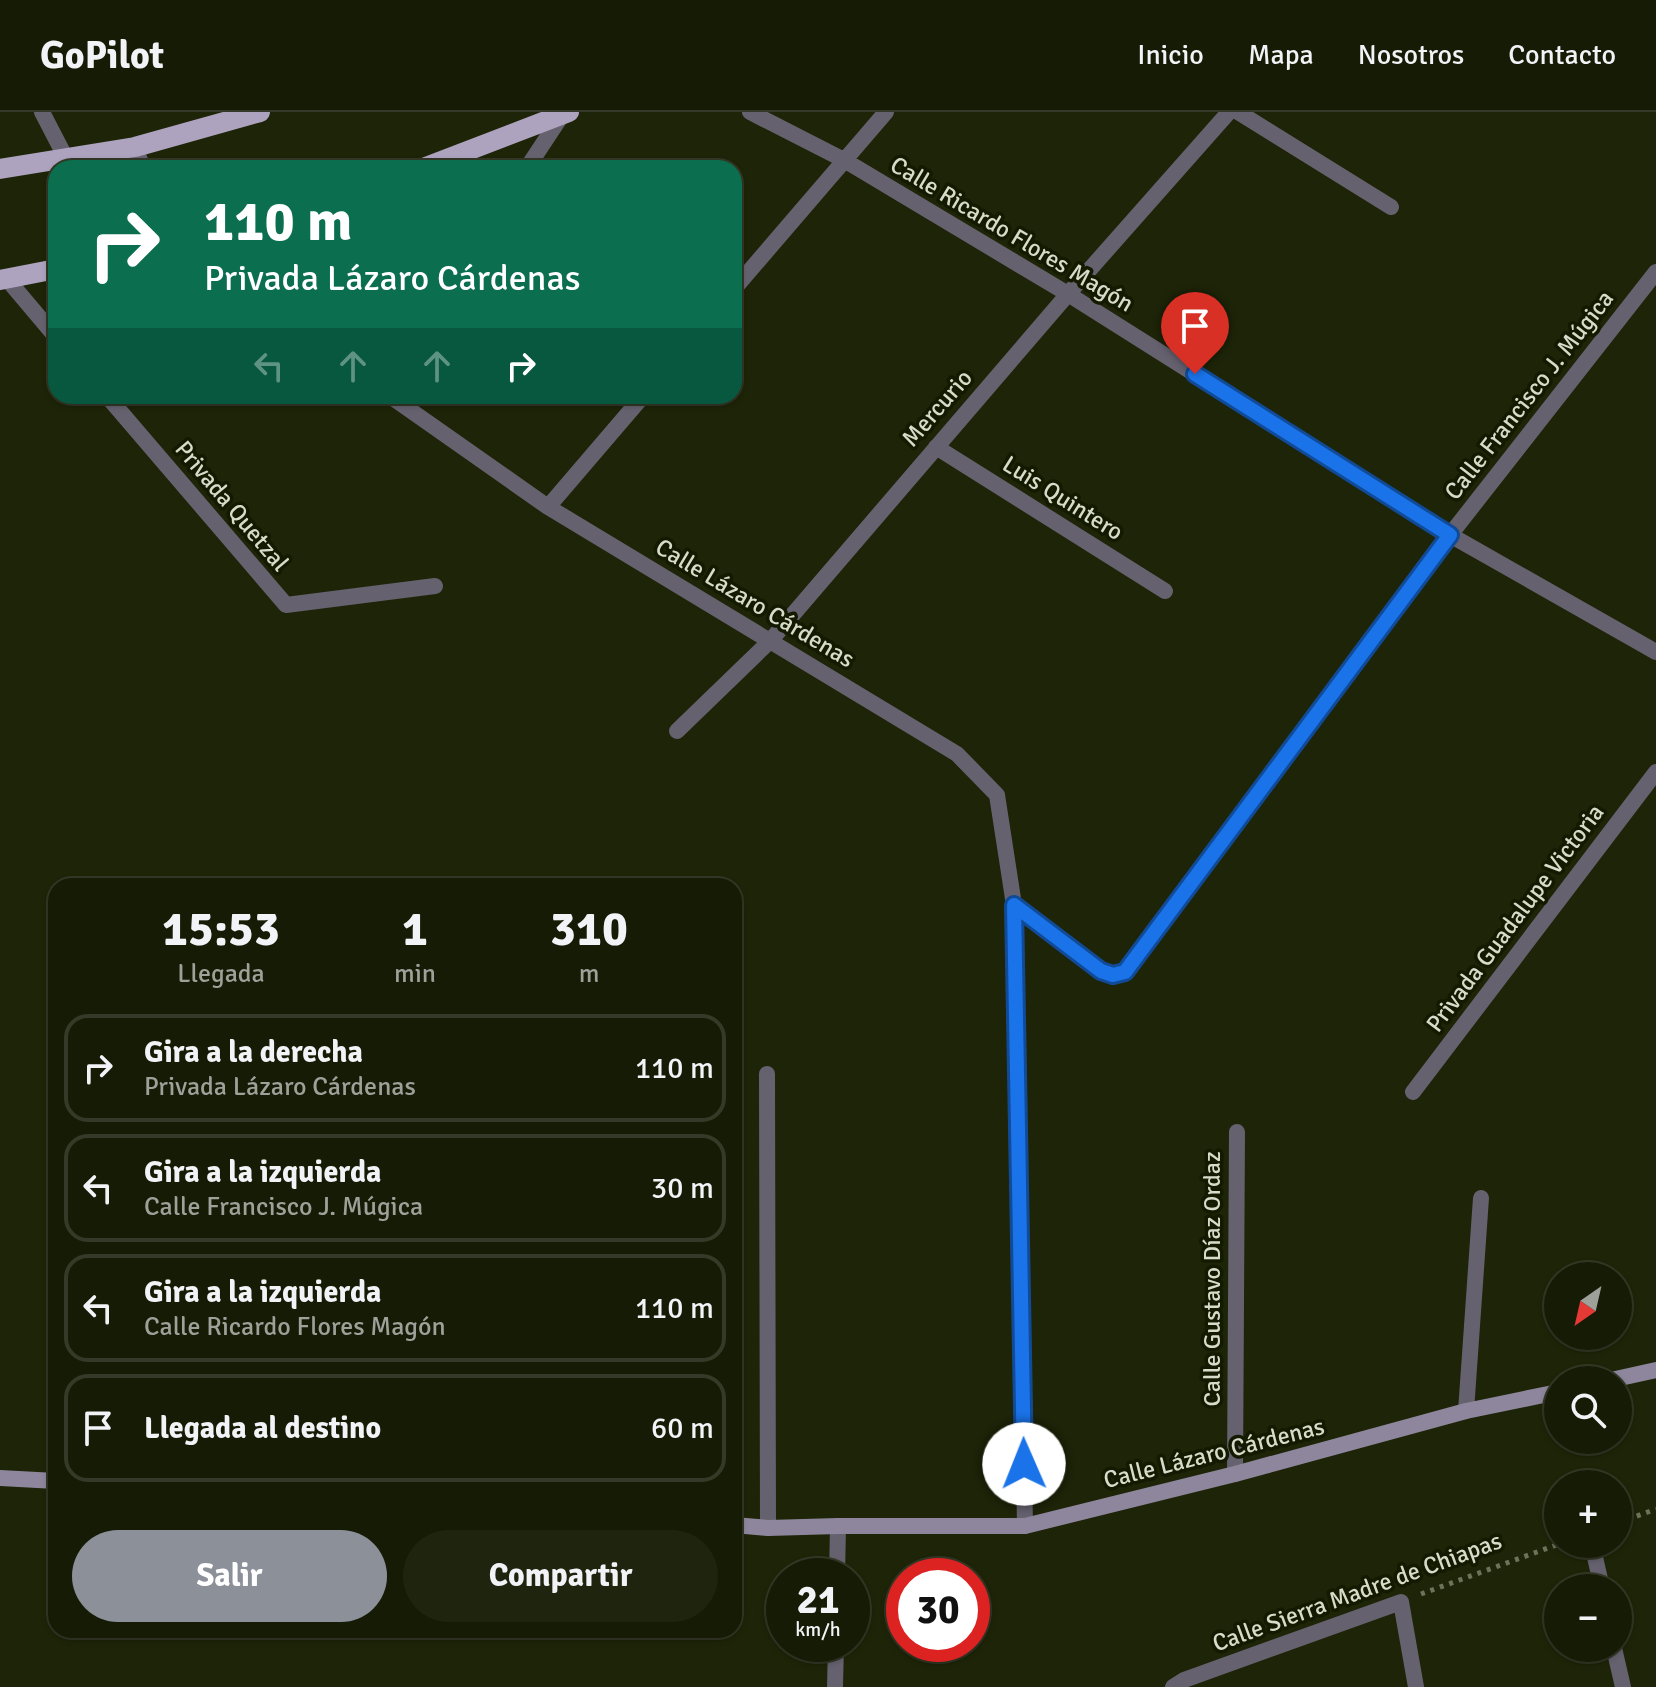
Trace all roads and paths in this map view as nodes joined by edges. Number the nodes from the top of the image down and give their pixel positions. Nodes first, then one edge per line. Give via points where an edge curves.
1 (42, 112) edge
2 (260, 112) edge
3 (750, 112) edge
4 (886, 112) edge
5 (1229, 112) edge
6 (1238, 112) edge
7 (565, 113) edge
8 (135, 147) junction
9 (67, 160) edge
10 (85, 160) edge
11 (140, 160) edge
12 (444, 160) edge
13 (533, 160) edge
14 (844, 160) junction
15 (48, 166) edge
16 (0, 169) edge
17 (1391, 207) dead end
18 (48, 271) edge
19 (1656, 272) edge
20 (3, 279) edge
21 (742, 280) edge
22 (1068, 294) junction
23 (48, 328) edge
24 (114, 404) edge
25 (401, 404) edge
26 (636, 404) edge
27 (936, 447) junction
28 (548, 507) junction
29 (1450, 535) junction
30 (435, 586) dead end
31 (1165, 591) dead end
32 (771, 640) junction
33 (1656, 652) edge
34 (677, 731) dead end
35 (1656, 772) edge
36 (1014, 905) junction
37 (767, 1074) dead end
38 (1413, 1092) dead end
39 (1237, 1132) dead end
40 (1481, 1198) dead end
41 (1656, 1370) edge
42 (1632, 1375) edge
43 (1544, 1395) edge
44 (1466, 1411) junction
45 (1235, 1474) junction
46 (0, 1478) edge
47 (48, 1481) edge
48 (1656, 1509) edge
49 (1632, 1518) edge
50 (742, 1526) edge
51 (838, 1526) junction
52 (1025, 1526) junction
53 (768, 1528) junction
54 (1544, 1550) edge
55 (837, 1558) edge
56 (1401, 1602) junction
57 (836, 1662) edge
58 (1617, 1662) edge
59 (1180, 1685) edge
60 (835, 1687) edge
61 (1416, 1687) edge
62 (1623, 1687) edge

1 - 9 street
2 - 8 main road
3 - 14 street, Calle Ricardo Flores Magón
4 - 14 street
5 - 22 street, Mercurio
6 - 17 street
7 - 12 main road
7 - 13 street
8 - 10 main road
8 - 11 street
14 - 21 street
14 - 22 street, Calle Ricardo Flores Magón
15 - 16 main road
18 - 20 main road
19 - 29 street, Calle Francisco J. Múgica
20 - 23 street
22 - 27 street, Mercurio
22 - 29 street, Calle Ricardo Flores Magón
24 - 30 street, Privada Quetzal via 286,605
25 - 28 street, Calle Lázaro Cárdenas
26 - 28 street
27 - 31 street, Luis Quintero
27 - 32 street, Mercurio
28 - 32 street, Calle Lázaro Cárdenas
29 - 33 street, Calle Ricardo Flores Magón
29 - 36 street, Calle Francisco J. Múgica via 1125,972 1101,971
32 - 34 street, Mercurio
32 - 36 street, Calle Lázaro Cárdenas via 957,754 997,795
35 - 38 street, Privada Guadalupe Victoria
36 - 52 street, Calle Lázaro Cárdenas
37 - 53 street
39 - 45 street, Calle Gustavo Díaz Ordaz
40 - 44 street
41 - 42 street
43 - 44 street, Calle Lázaro Cárdenas
44 - 45 street, Calle Lázaro Cárdenas
45 - 52 street, Calle Lázaro Cárdenas
46 - 47 street
48 - 49 path
50 - 53 street, Calle Lázaro Cárdenas
51 - 52 street, Calle Lázaro Cárdenas
51 - 53 street, Calle Lázaro Cárdenas
51 - 55 street
54 - 56 path, Calle Sierra Madre de Chiapas
56 - 59 street, Calle Sierra Madre de Chiapas
56 - 61 street
57 - 60 street
58 - 62 street

